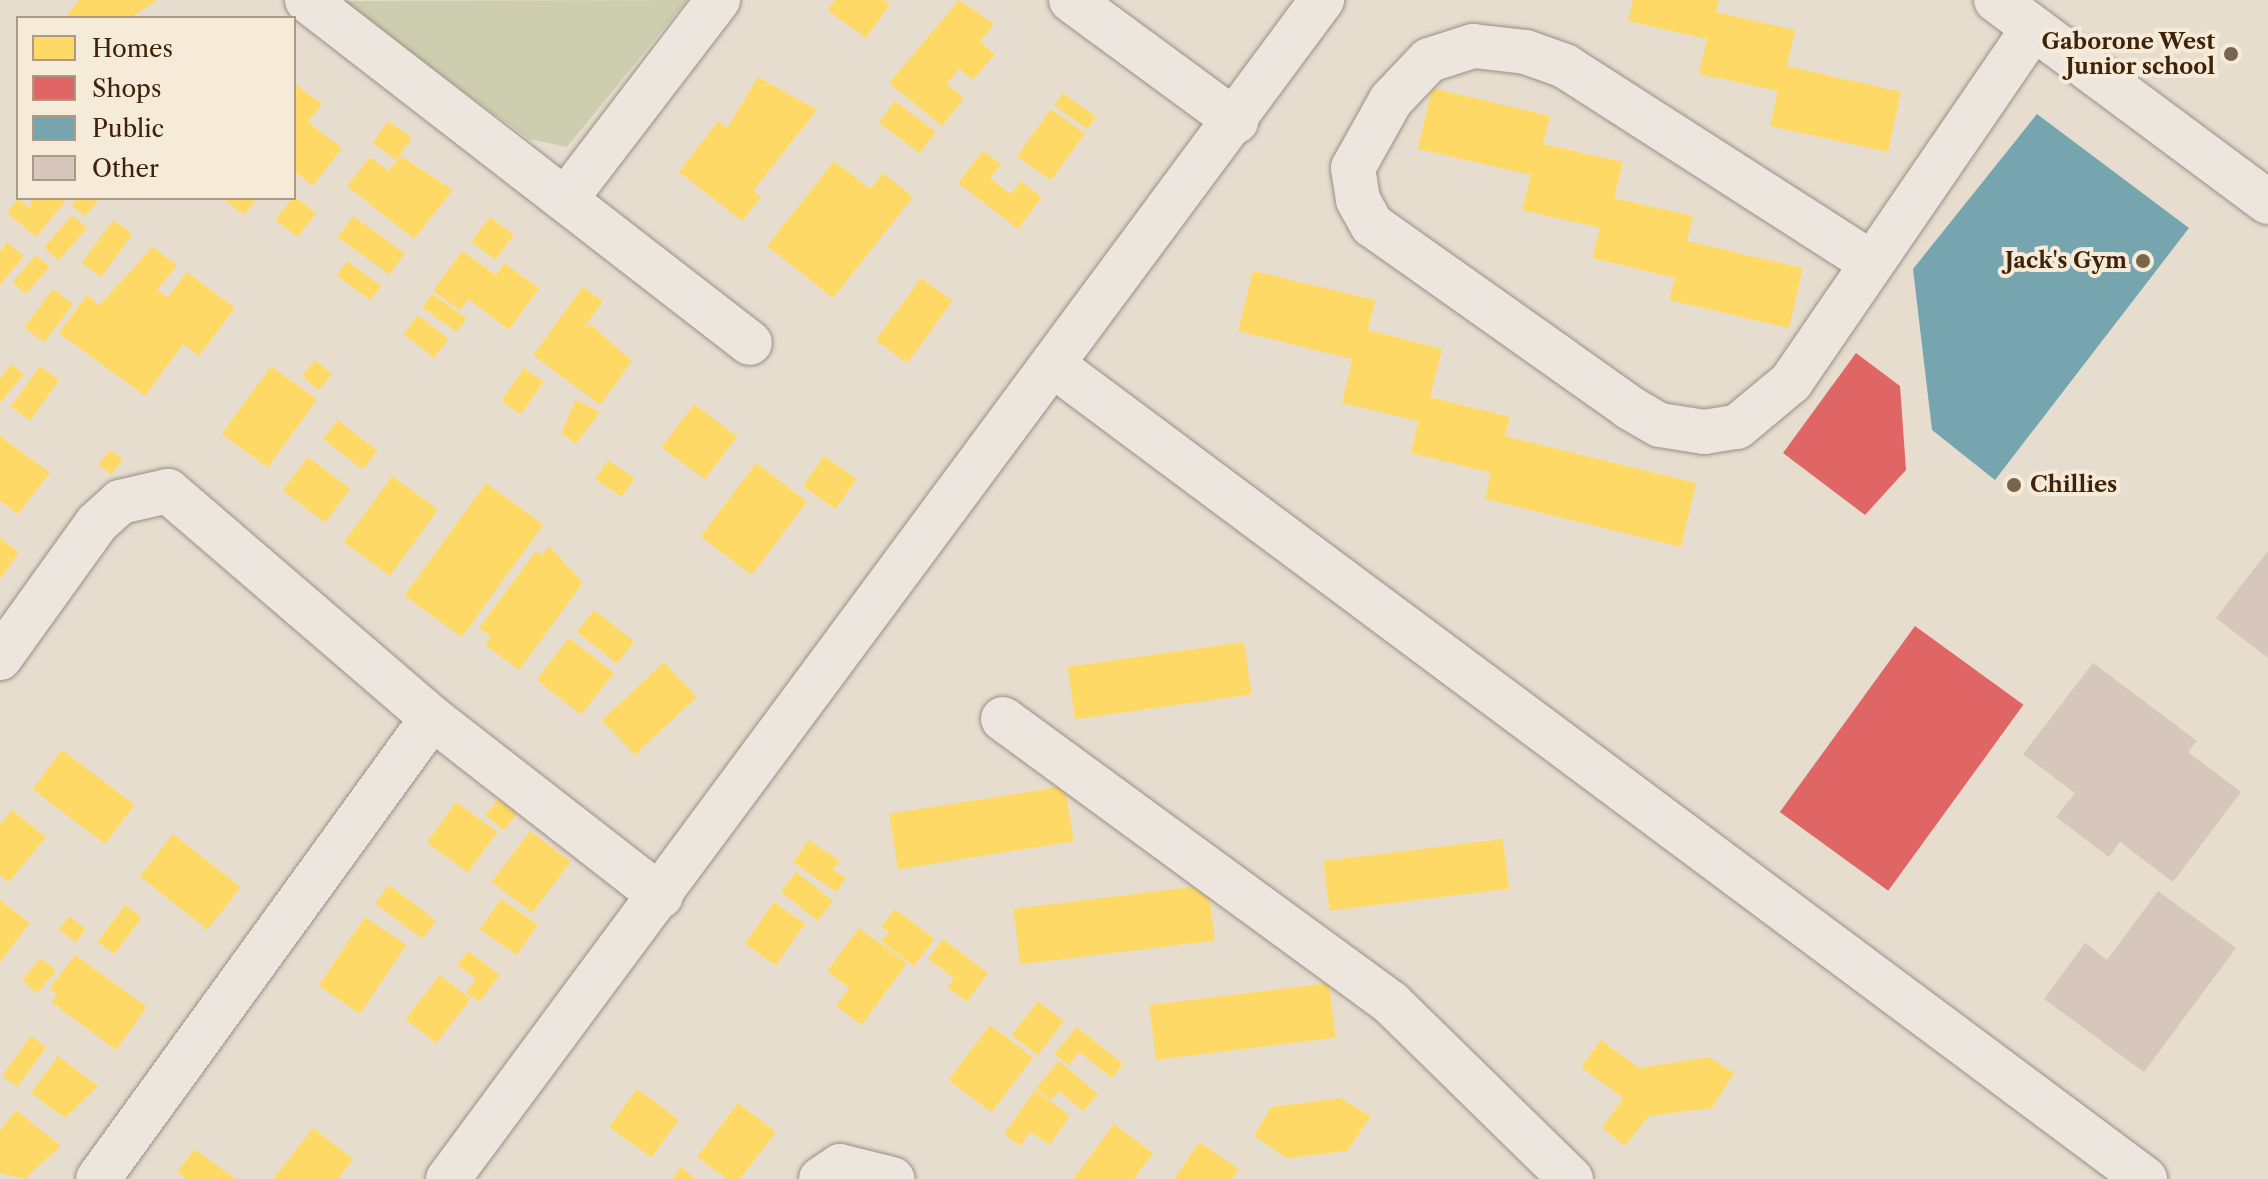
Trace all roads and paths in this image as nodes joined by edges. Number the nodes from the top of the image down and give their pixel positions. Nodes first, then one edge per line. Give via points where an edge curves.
1 (718, 0) edge
2 (1071, 0) edge
3 (1322, 0) edge
4 (1996, 0) edge
5 (316, 3) edge
6 (2033, 28) junction
7 (1236, 121) junction
8 (568, 196) junction
9 (2268, 202) edge
10 (1870, 262) junction
11 (750, 343) dead end
12 (1053, 365) junction
13 (3, 648) edge
14 (432, 718) junction
15 (1003, 719) dead end
16 (661, 896) junction
17 (98, 1179) edge
18 (448, 1179) edge
19 (821, 1179) edge
20 (892, 1179) edge
21 (1571, 1179) edge
22 (2145, 1179) edge

1 - 8 street
2 - 7 street
3 - 7 street
4 - 6 street
5 - 8 street
6 - 9 street
6 - 10 street
7 - 12 street
8 - 11 street
10 - 10 street via 1767,409 1737,427 1704,432 1660,425 1372,225 1358,200 1353,168 1391,100 1429,60 1473,46 1526,52 1565,66
12 - 16 street
12 - 22 street
13 - 14 street via 97,523 120,502 168,491 190,503
14 - 16 street
14 - 17 street
15 - 21 street via 1391,1003
16 - 18 street
19 - 20 street via 840,1166

